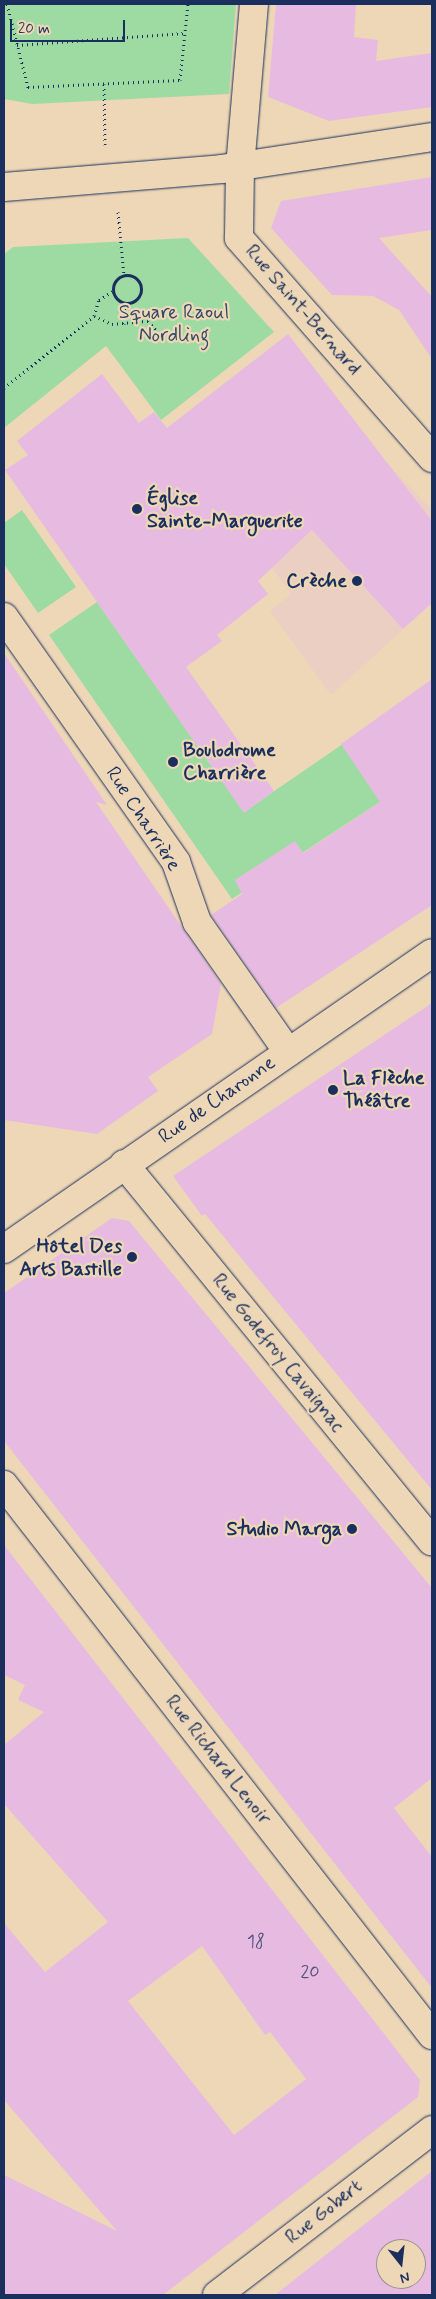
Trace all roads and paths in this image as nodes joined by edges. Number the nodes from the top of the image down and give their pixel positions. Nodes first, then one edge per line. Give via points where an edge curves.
1 (7, 4) edge
2 (188, 4) edge
3 (254, 4) edge
4 (185, 33) junction
5 (17, 46) junction
6 (432, 138) edge
7 (240, 166) junction
8 (4, 187) edge
9 (113, 291) junction
10 (127, 304) junction
11 (94, 316) junction
12 (124, 324) junction
13 (156, 330) dead end
14 (4, 388) edge
15 (432, 458) edge
16 (4, 617) edge
17 (432, 953) edge
18 (288, 1052) junction
19 (124, 1164) junction
20 (4, 1249) edge
21 (4, 1484) edge
22 (432, 1541) edge
23 (432, 2035) edge
24 (432, 2130) edge
25 (217, 2295) edge

1 - 5 path
2 - 4 path
3 - 7 street, Rue Saint-Bernard
4 - 5 path
4 - 5 path via 180,80 28,88
6 - 7 street
7 - 8 street
7 - 15 street, Rue Saint-Bernard via 239,238
9 - 10 path via 118,300
9 - 10 path via 115,280 124,275 137,279 141,294
9 - 11 path via 99,300
10 - 12 path
11 - 12 path
11 - 14 path
12 - 13 path via 148,321
16 - 18 street, Rue Charrière via 176,862 198,922
17 - 18 street, Rue de Charonne
18 - 19 street, Rue de Charonne
19 - 20 street, Rue de Charonne
19 - 22 street, Rue Godefroy Cavaignac
21 - 23 street, Rue Richard Lenoir
24 - 25 street, Rue Gobert

